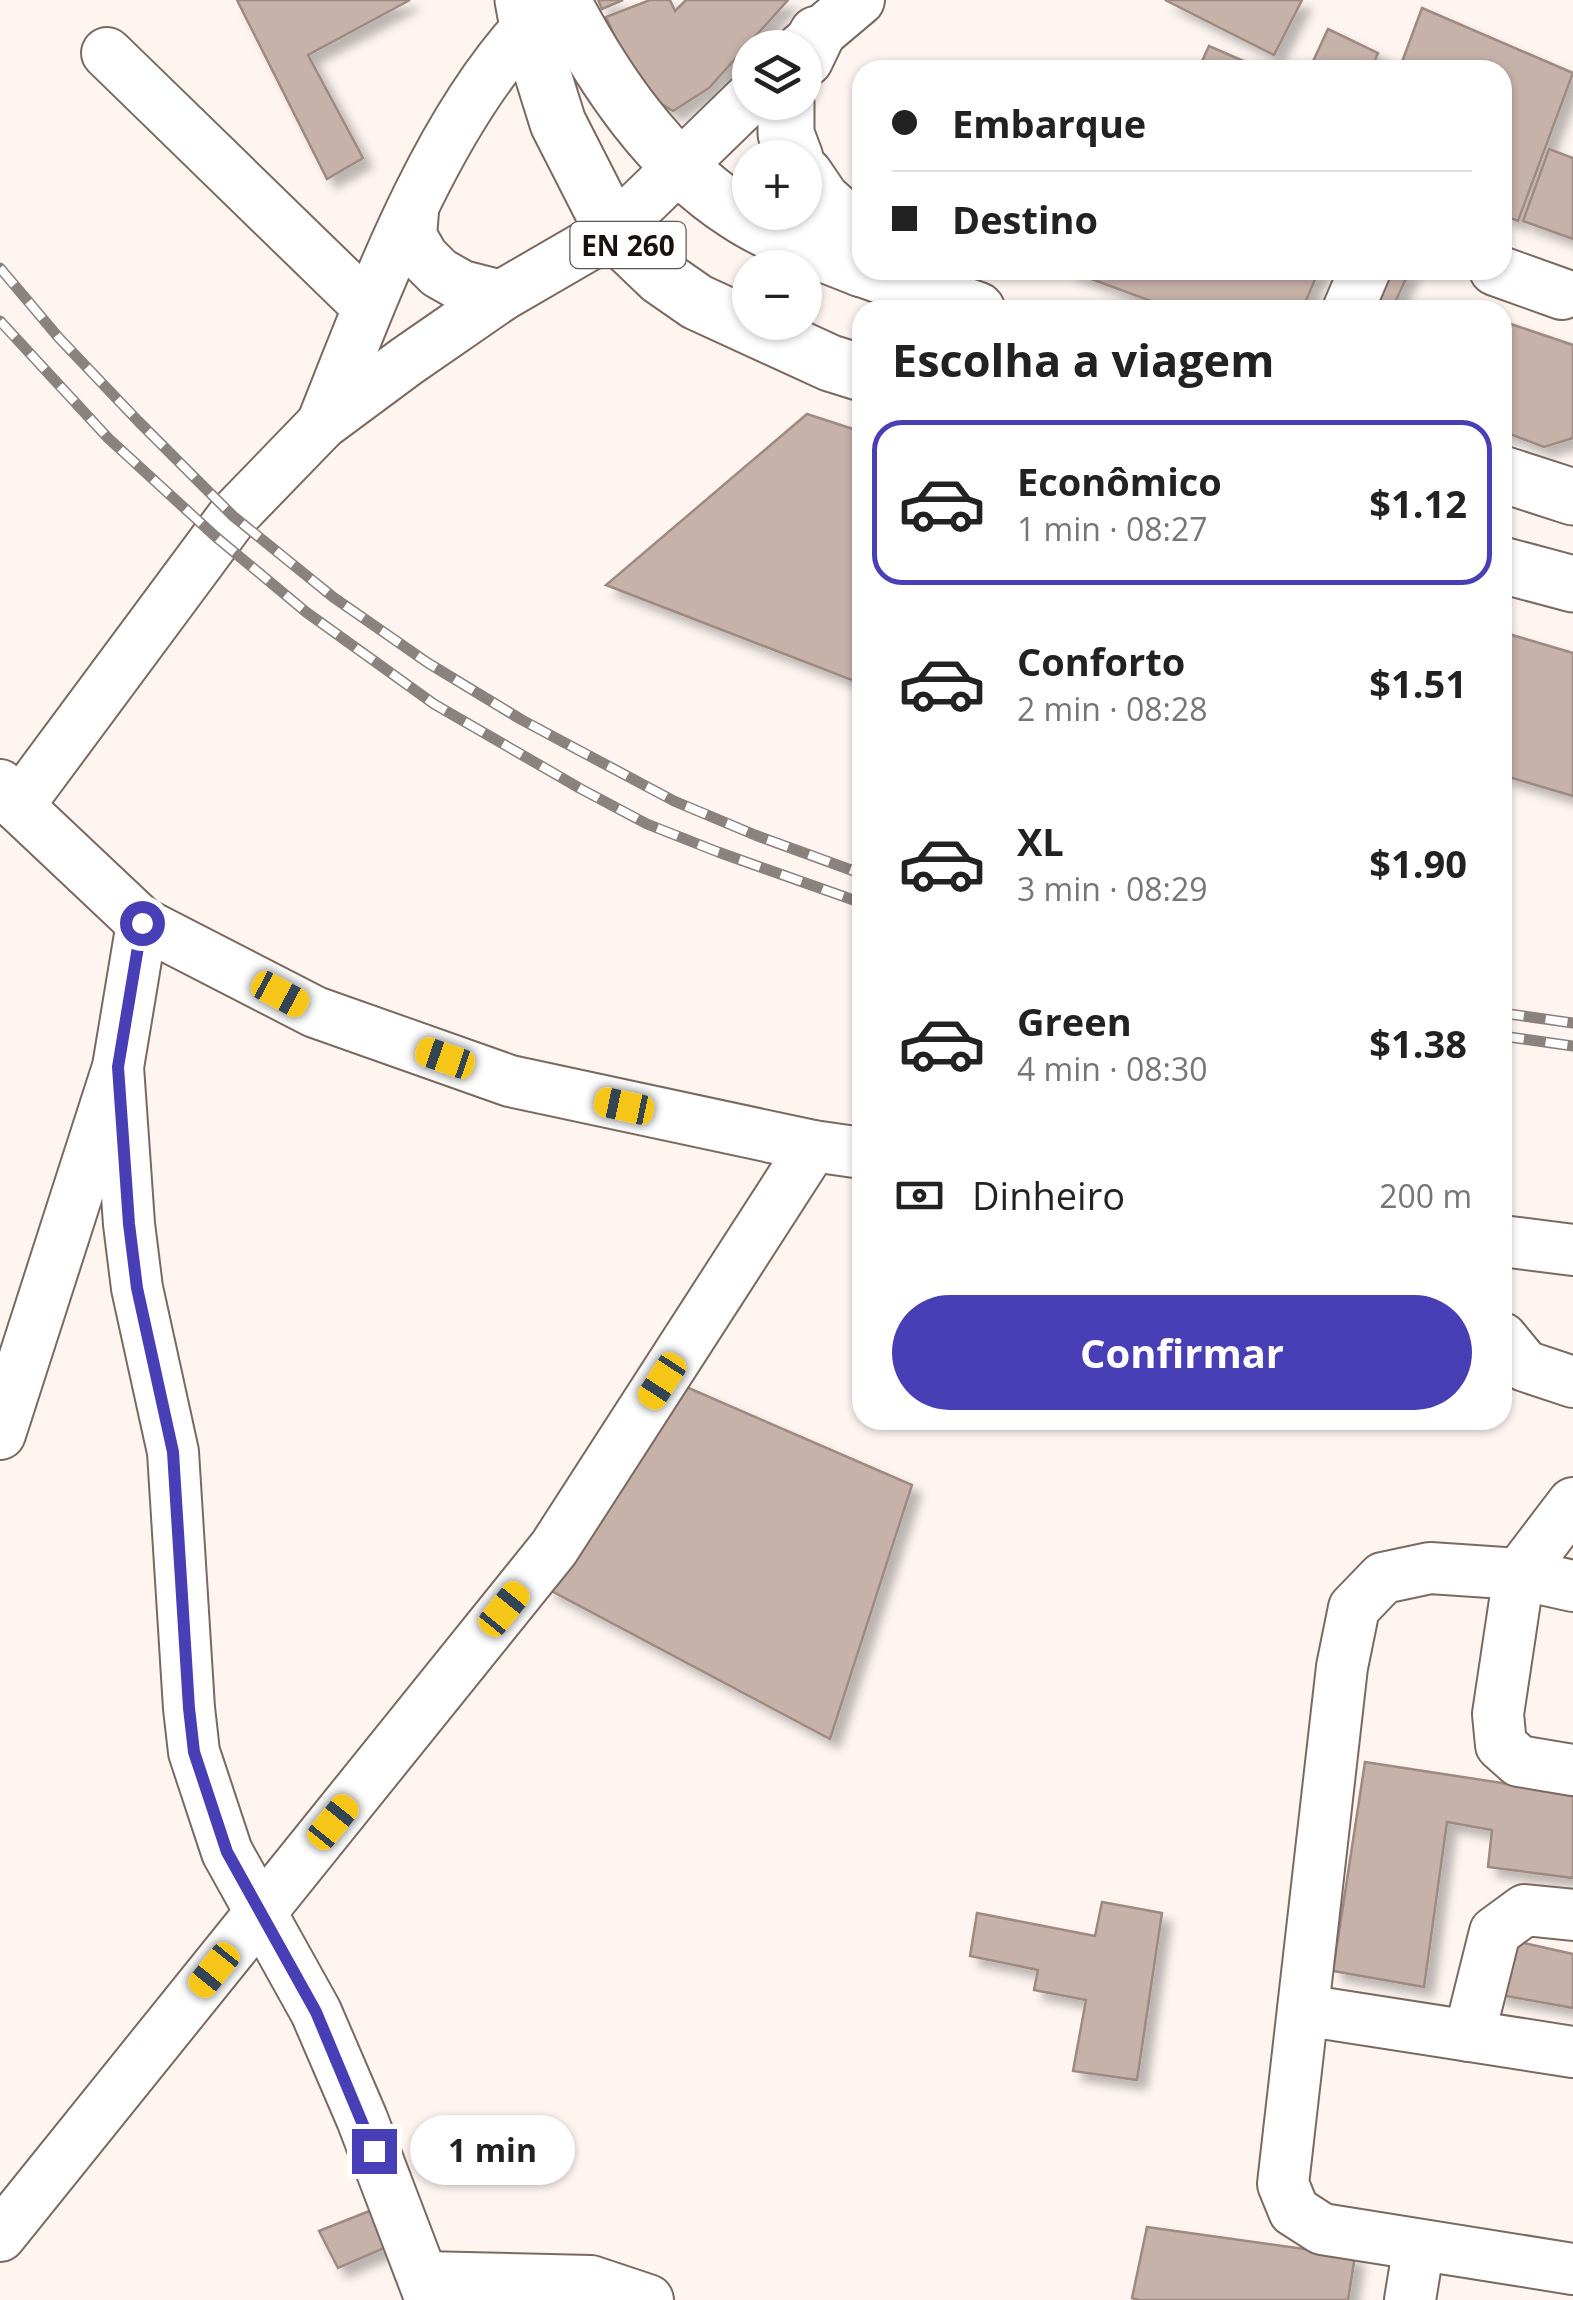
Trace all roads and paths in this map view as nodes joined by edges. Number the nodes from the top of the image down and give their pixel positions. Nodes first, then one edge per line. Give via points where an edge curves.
1 (860, 0) edge
2 (538, 9) edge
3 (822, 34) edge
4 (107, 53) dead end
5 (732, 115) edge
6 (679, 166) junction
7 (822, 200) edge
8 (412, 210) junction
9 (852, 227) edge
10 (612, 231) junction
11 (852, 264) edge
12 (1512, 276) edge
13 (895, 280) edge
14 (927, 280) edge
15 (1562, 294) dead end
16 (501, 296) junction
17 (950, 300) edge
18 (958, 300) edge
19 (368, 308) junction
20 (852, 371) edge
21 (322, 424) junction
22 (1512, 477) edge
23 (1573, 497) edge
24 (1512, 568) edge
25 (1573, 584) edge
26 (9, 795) edge
27 (142, 923) junction
28 (118, 1067) junction
29 (813, 1146) junction
30 (852, 1152) edge
31 (1512, 1242) edge
32 (1573, 1250) edge
33 (1512, 1350) edge
34 (1573, 1382) edge
35 (0, 1434) edge
36 (1573, 1503) edge
37 (1518, 1574) junction
38 (1573, 1586) edge
39 (1573, 1770) edge
40 (260, 1913) junction
41 (1573, 1915) edge
42 (1304, 2010) junction
43 (1469, 2036) junction
44 (1573, 2052) edge
45 (0, 2236) edge
46 (1418, 2246) junction
47 (1573, 2269) edge
48 (428, 2288) edge
49 (648, 2300) edge
50 (1410, 2300) edge

1 - 3 street
2 - 6 main road, EN 260
2 - 8 street via 462,116
2 - 10 main road, EN 260 via 558,122
4 - 19 street
5 - 6 street
6 - 10 street
6 - 11 main road, EN 260 via 739,215
7 - 9 main road
8 - 16 street via 411,236 422,257 462,286
8 - 19 street
10 - 16 street
10 - 20 main road, EN 260 via 697,302
12 - 15 street
13 - 17 main road, EN 260
14 - 18 main road
16 - 21 street
19 - 21 street
21 - 26 street via 233,516
22 - 23 main road
24 - 25 main road
26 - 27 street
27 - 28 street
27 - 29 street via 315,1012 510,1081
28 - 35 street
28 - 40 street via 137,1288 173,1452 194,1752 227,1852
29 - 30 street
29 - 40 street via 554,1548
31 - 32 street
33 - 34 street via 1525,1366
36 - 37 street
37 - 38 street
37 - 39 street via 1498,1714 1501,1745 1519,1761
37 - 42 street via 1430,1568 1383,1578 1354,1608
40 - 45 street
40 - 48 street via 316,2012
41 - 43 street via 1525,1910 1495,1932
42 - 43 street
42 - 46 street via 1283,2184 1294,2211 1322,2229
43 - 44 street
46 - 47 street
46 - 50 street
48 - 49 street via 591,2281

